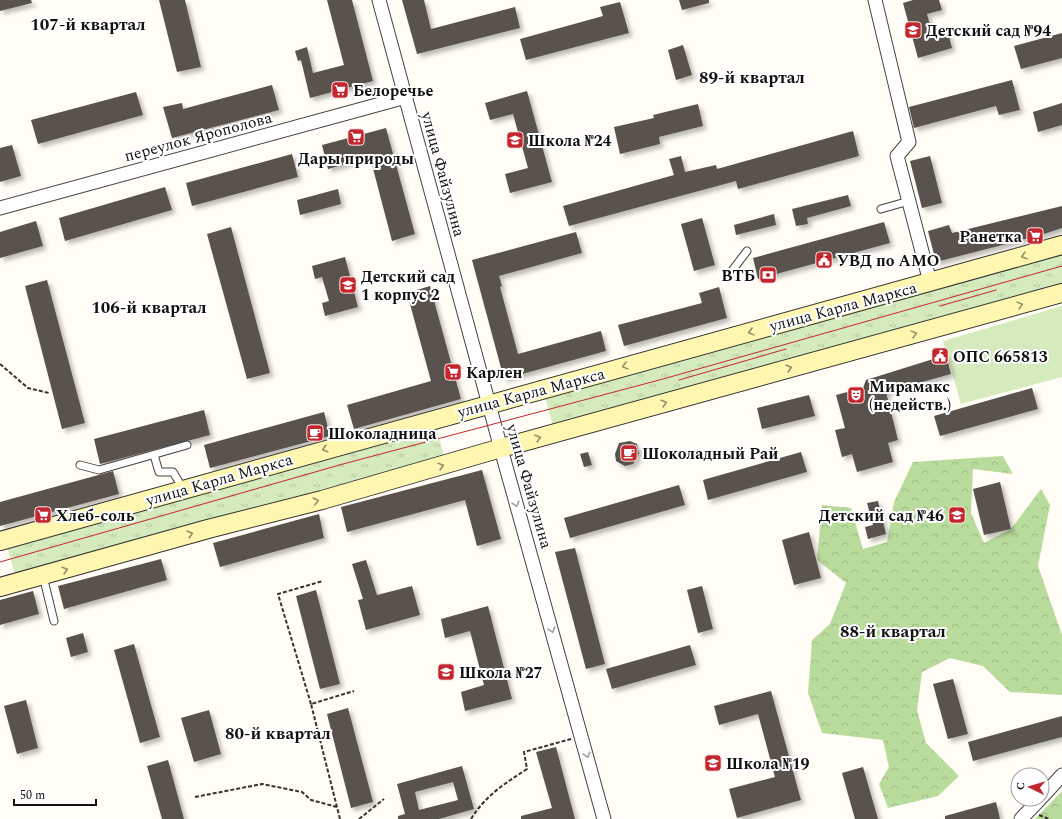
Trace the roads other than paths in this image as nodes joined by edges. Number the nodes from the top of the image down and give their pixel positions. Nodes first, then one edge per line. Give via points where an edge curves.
1 (379, 0) edge
2 (875, 0) edge
3 (406, 97) junction
4 (908, 201) junction
5 (0, 208) edge
6 (881, 209) dead end
7 (1062, 245) edge
8 (747, 251) dead end
9 (731, 272) dead end
10 (930, 282) junction
11 (1062, 293) edge
12 (489, 404) junction
13 (187, 445) dead end
14 (501, 448) junction
15 (154, 455) junction
16 (80, 465) dead end
17 (179, 482) dead end
18 (0, 541) edge
19 (44, 576) junction
20 (0, 587) edge
21 (54, 621) dead end
22 (1062, 775) edge
23 (1050, 788) edge
24 (1032, 807) edge
25 (604, 819) edge
26 (1021, 819) edge

1 - 3 street, улица Файзулина
2 - 4 street via 909,142 897,156
3 - 5 street, переулок Ярополова
3 - 12 street, улица Файзулина
4 - 6 lane
4 - 10 street
7 -> 10 main road, улица Карла Маркса
8 - 9 lane
10 -> 12 main road, улица Карла Маркса
14 -> 11 main road
12 - 14 street, улица Файзулина
12 -> 18 main road, улица Карла Маркса
13 - 15 lane
19 -> 14 main road
14 -> 25 street, улица Файзулина
15 - 16 lane via 99,470
15 - 17 lane via 159,472 173,472
19 - 20 main road
19 - 21 lane
22 - 23 street
24 - 26 street

